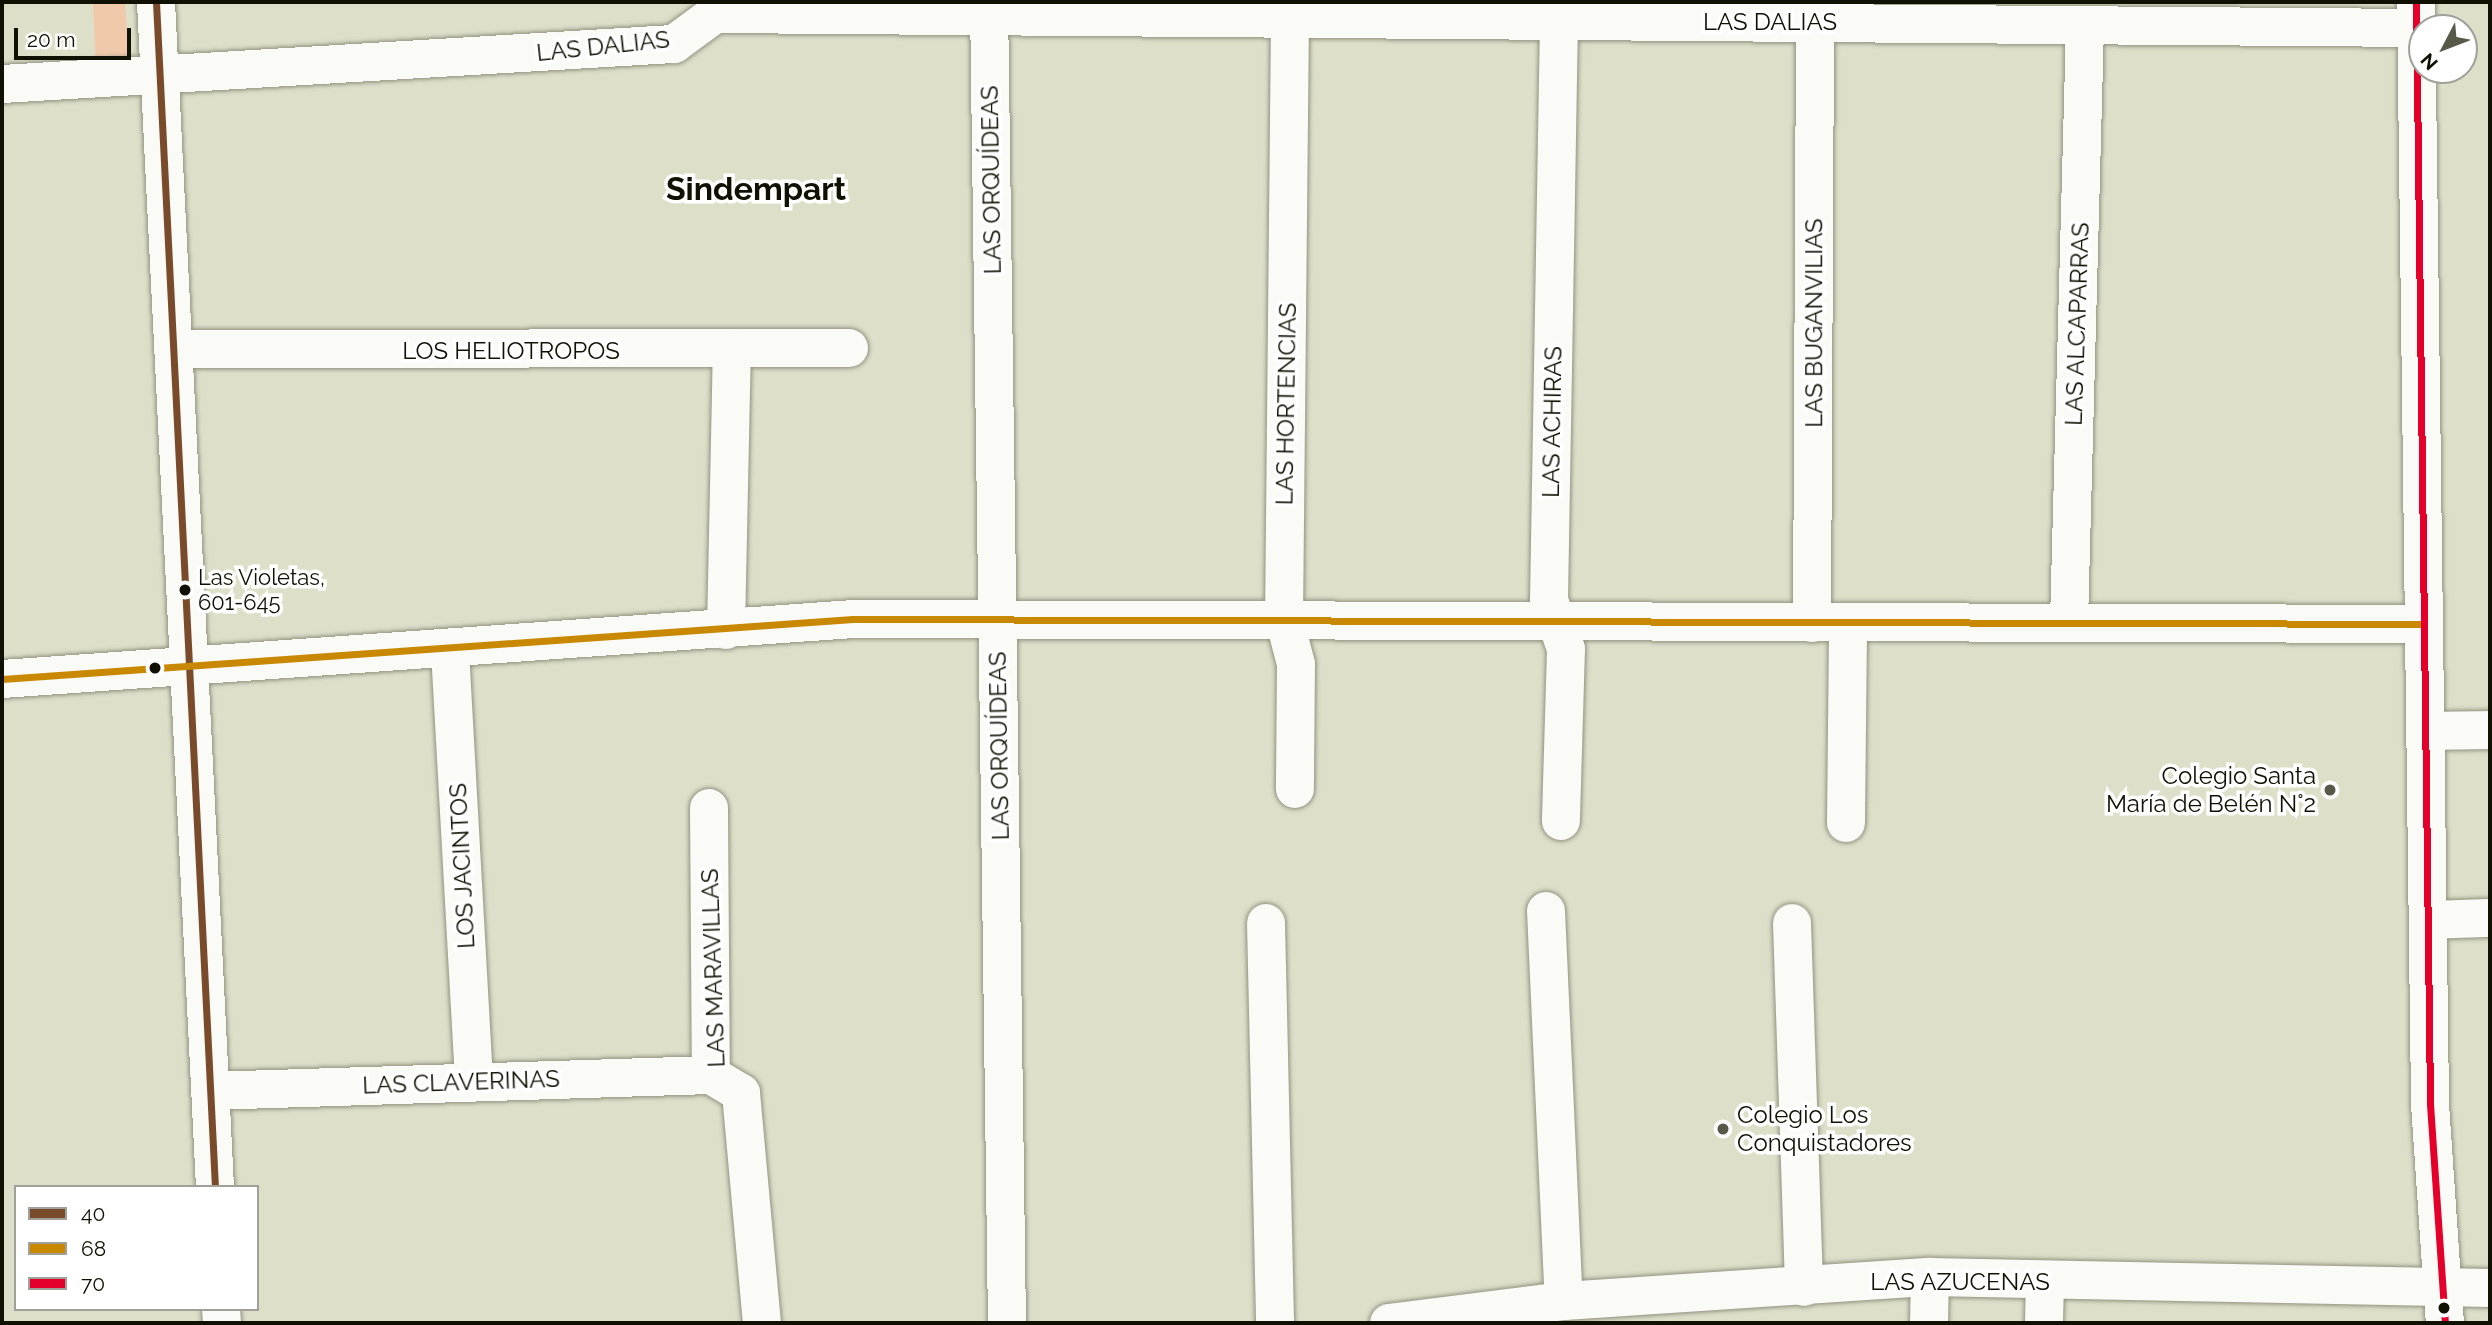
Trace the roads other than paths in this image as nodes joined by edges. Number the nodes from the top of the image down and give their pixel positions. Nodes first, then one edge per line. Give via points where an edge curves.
1 (156, 2) edge
2 (715, 8) edge
3 (989, 9) edge
4 (1687, 12) edge
5 (1312, 13) edge
6 (2008, 13) edge
7 (2408, 15) edge
8 (1559, 21) junction
9 (1815, 23) junction
10 (2085, 25) junction
11 (159, 78) junction
12 (2, 84) edge
13 (2417, 84) edge
14 (849, 348) dead end
15 (173, 349) junction
16 (732, 352) junction
17 (1284, 618) junction
18 (997, 619) junction
19 (1557, 620) junction
20 (2070, 622) junction
21 (1830, 623) junction
22 (2423, 624) junction
23 (726, 630) junction
24 (450, 651) junction
25 (189, 668) junction
26 (2, 680) edge
27 (2490, 730) edge
28 (2427, 731) junction
29 (1294, 789) dead end
30 (709, 808) dead end
31 (1561, 821) dead end
32 (1846, 823) dead end
33 (1546, 911) dead end
34 (2490, 918) edge
35 (2429, 920) junction
36 (1266, 923) dead end
37 (1792, 923) dead end
38 (711, 1075) junction
39 (474, 1081) junction
40 (210, 1091) junction
41 (215, 1185) edge
42 (1930, 1277) junction
43 (2045, 1280) junction
44 (1804, 1287) junction
45 (2490, 1288) edge
46 (2443, 1306) edge
47 (1551, 1310) edge
48 (762, 1323) edge
49 (1007, 1323) edge
50 (1275, 1323) edge
51 (1389, 1323) edge
52 (1929, 1323) edge
53 (2044, 1323) edge

1 - 11 street
2 - 3 street, LAS DALIAS
2 - 11 street, LAS DALIAS via 674,44
3 - 5 street, LAS DALIAS
3 - 18 street, LAS ORQUÍDEAS
4 - 8 street, LAS DALIAS
4 - 9 street, LAS DALIAS
5 - 8 street, LAS DALIAS
5 - 17 street, LAS HORTENCIAS
6 - 9 street, LAS DALIAS
6 - 10 street, LAS DALIAS
7 - 10 street, LAS DALIAS
8 - 19 street, LAS ACHIRAS via 1549,600
9 - 21 street, LAS BUGANVILIAS
10 - 20 street, LAS ALCAPARRAS
11 - 12 street, LAS DALIAS
11 - 15 street
13 - 22 street
14 - 16 street, LOS HELIOTROPOS
15 - 16 street, LOS HELIOTROPOS
15 - 25 street
16 - 23 street
17 - 18 street
17 - 19 street
17 - 29 street, LAS HORTENCIAS via 1296,664
18 - 23 street via 853,619
18 - 49 street, LAS ORQUÍDEAS
19 - 21 street
19 - 31 street, LAS ACHIRAS via 1566,649
20 - 21 street
20 - 22 street
21 - 32 street, LAS BUGANVILIAS
22 - 28 street
23 - 24 street
24 - 25 street
24 - 39 street, LOS JACINTOS
25 - 26 street
25 - 40 street
27 - 28 street
28 - 35 street
30 - 38 street, LAS MARAVILLAS
33 - 47 street
34 - 35 street
35 - 46 street
36 - 50 street
37 - 44 street
38 - 39 street, LAS CLAVERINAS
38 - 48 street, LAS MARAVILLAS via 741,1093
39 - 40 street, LAS CLAVERINAS
40 - 41 street
42 - 43 street, LAS AZUCENAS
42 - 44 street, LAS AZUCENAS
42 - 52 street
43 - 46 street, LAS AZUCENAS
43 - 53 street
44 - 47 street, LAS AZUCENAS
45 - 46 street, LAS AZUCENAS
47 - 51 street, LAS AZUCENAS

